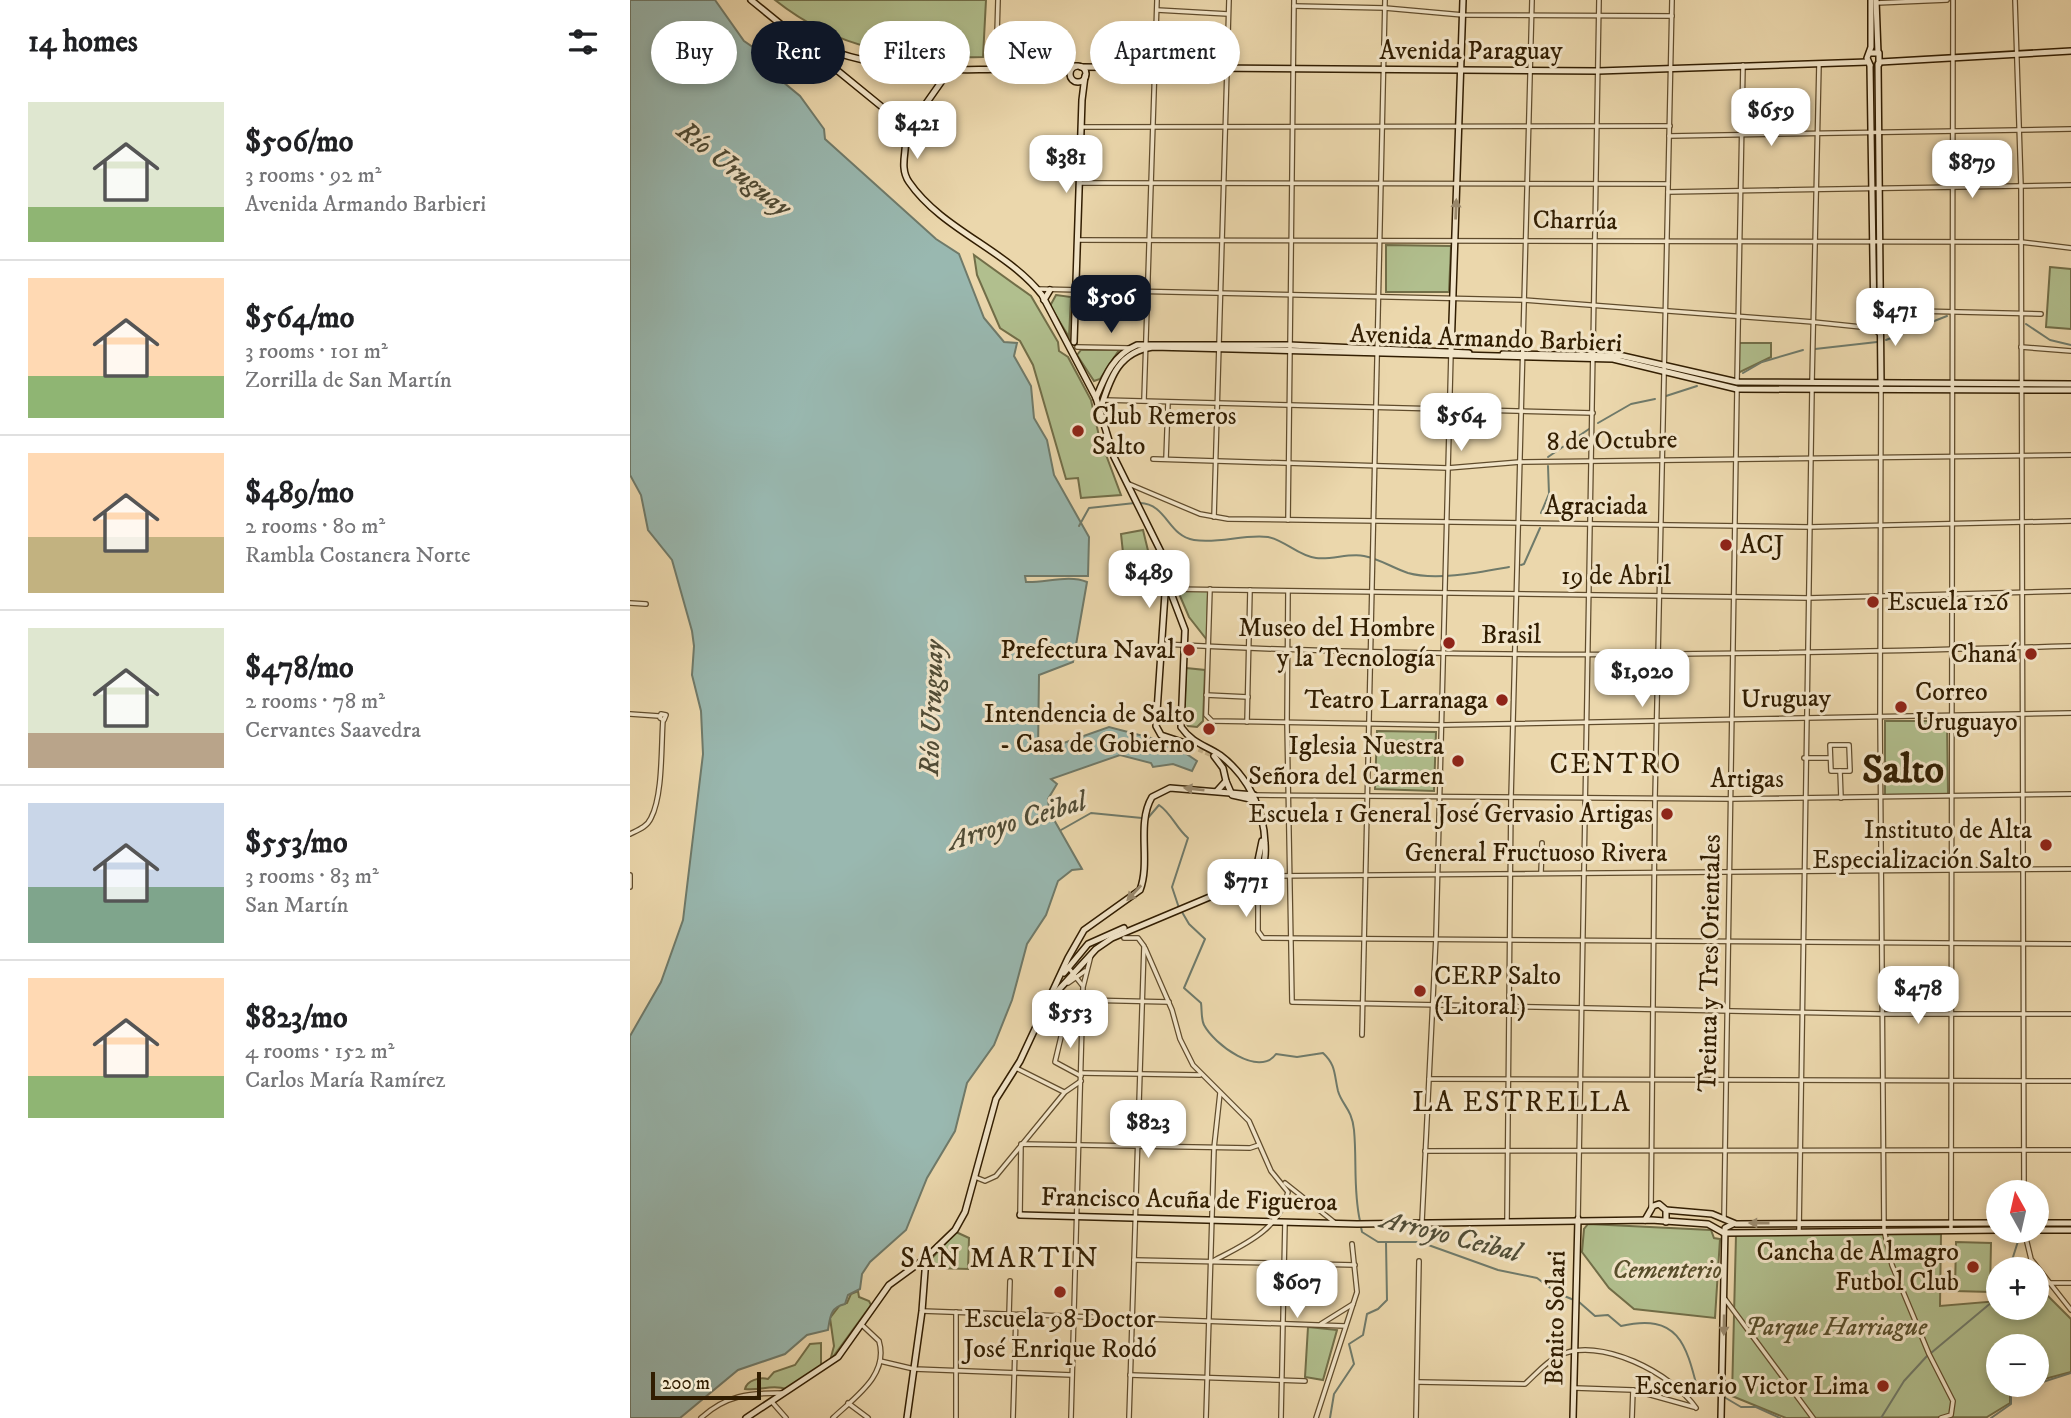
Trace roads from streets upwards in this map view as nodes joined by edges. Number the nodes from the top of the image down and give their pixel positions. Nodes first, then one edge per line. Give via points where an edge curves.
1 (751, 0) edge
2 (998, 0) edge
3 (1157, 0) edge
4 (1229, 0) edge
5 (1294, 0) edge
6 (1385, 0) edge
7 (1464, 0) edge
8 (1532, 0) edge
9 (1600, 0) edge
10 (1672, 0) edge
11 (1947, 0) edge
12 (1953, 0) edge
13 (2015, 0) edge
14 (1873, 1) edge
15 (1294, 6) junction
16 (1385, 8) junction
17 (1157, 10) junction
18 (1228, 14) junction
19 (1463, 15) junction
20 (1531, 16) junction
21 (1599, 16) junction
22 (1672, 16) junction
23 (777, 21) edge
24 (997, 21) edge
25 (1157, 21) edge
26 (1228, 21) edge
27 (2071, 51) edge
28 (1879, 54) junction
29 (2018, 54) junction
30 (1955, 57) junction
31 (1869, 59) junction
32 (1908, 59) junction
33 (1819, 62) junction
34 (1879, 63) junction
35 (1742, 65) junction
36 (1078, 66) joint
37 (1090, 67) edge
38 (1240, 69) edge
39 (1293, 69) junction
40 (1671, 69) junction
41 (1382, 70) junction
42 (1460, 70) junction
43 (1530, 71) junction
44 (1598, 71) junction
45 (1090, 73) edge
46 (1085, 75) junction
47 (845, 77) edge
48 (1076, 80) edge
49 (940, 84) edge
50 (1074, 84) edge
51 (1154, 84) edge
52 (1226, 84) edge
53 (1082, 100) junction
54 (1458, 126) junction
55 (1528, 126) junction
56 (1598, 126) junction
57 (1670, 126) junction
58 (1081, 127) junction
59 (1383, 127) junction
60 (1153, 128) junction
61 (1225, 128) junction
62 (1291, 128) junction
63 (2071, 129) edge
64 (2020, 130) junction
65 (906, 132) junction
66 (1954, 132) junction
67 (1817, 134) junction
68 (1876, 134) junction
69 (1670, 136) junction
70 (1740, 136) junction
71 (1151, 182) junction
72 (1080, 183) junction
73 (1223, 183) junction
74 (1291, 183) junction
75 (1456, 183) junction
76 (1382, 184) junction
77 (1527, 184) junction
78 (1597, 184) junction
79 (1668, 184) junction
80 (2021, 186) junction
81 (2071, 186) edge
82 (1953, 188) junction
83 (1876, 189) junction
84 (1739, 191) junction
85 (1816, 191) junction
86 (1668, 192) junction
87 (1150, 238) junction
88 (1222, 239) junction
89 (1455, 239) junction
90 (1525, 239) junction
91 (1078, 240) junction
92 (1290, 240) junction
93 (1380, 240) junction
94 (1596, 240) junction
95 (1667, 241) junction
96 (1877, 242) junction
97 (1954, 242) junction
98 (2021, 242) junction
99 (1738, 243) junction
100 (1815, 243) junction
101 (2071, 248) edge
102 (1037, 289) junction
103 (1050, 290) junction
104 (1077, 291) junction
105 (1147, 291) junction
106 (1220, 294) junction
107 (1290, 295) junction
108 (1378, 297) junction
109 (1452, 298) junction
110 (1044, 300) junction
111 (1524, 300) junction
112 (1595, 303) junction
113 (1666, 310) junction
114 (1874, 310) junction
115 (1882, 312) junction
116 (1955, 313) junction
117 (2021, 314) junction
118 (2041, 314) dead end
119 (1737, 317) junction
120 (1813, 322) junction
121 (1871, 328) junction
122 (1882, 335) junction
123 (1073, 344) junction
124 (1145, 346) junction
125 (1218, 347) junction
126 (2021, 347) junction
127 (1289, 349) junction
128 (1130, 351) junction
129 (1377, 351) junction
130 (2071, 351) edge
131 (1451, 353) junction
132 (1073, 354) junction
133 (1522, 356) junction
134 (1594, 357) junction
135 (1664, 368) junction
136 (1103, 383) junction
137 (2071, 384) edge
138 (1737, 386) junction
139 (1090, 387) junction
140 (1812, 387) junction
141 (1882, 387) junction
142 (1954, 387) junction
143 (2022, 387) junction
144 (2071, 390) edge
145 (1097, 395) junction
146 (1104, 400) junction
147 (1144, 400) junction
148 (1168, 401) junction
149 (1217, 403) junction
150 (1288, 405) junction
151 (1375, 408) junction
152 (1100, 410) junction
153 (1450, 411) junction
154 (1521, 411) junction
155 (1593, 413) junction
156 (2071, 454) edge
157 (2022, 455) junction
158 (1153, 458) dead end
159 (1811, 458) junction
160 (1882, 458) junction
161 (1953, 458) junction
162 (1166, 459) junction
163 (1737, 459) junction
164 (1662, 460) junction
165 (1215, 461) junction
166 (1592, 461) junction
167 (1520, 462) junction
168 (1287, 464) junction
169 (1373, 466) junction
170 (1448, 468) junction
171 (1127, 484) junction
172 (1214, 517) junction
173 (1288, 520) junction
174 (2071, 521) edge
175 (1372, 522) junction
176 (2022, 522) junction
177 (1446, 524) junction
178 (1518, 525) junction
179 (1591, 526) junction
180 (1661, 526) junction
181 (1953, 526) junction
182 (1736, 527) junction
183 (1809, 527) junction
184 (1881, 527) junction
185 (1166, 579) junction
186 (1169, 588) junction
187 (1210, 589) junction
188 (1250, 590) junction
189 (1288, 591) junction
190 (2071, 591) edge
191 (1163, 592) junction
192 (2022, 592) junction
193 (1370, 593) junction
194 (1445, 594) junction
195 (1516, 594) junction
196 (1954, 594) junction
197 (1590, 595) junction
198 (1660, 595) junction
199 (1735, 596) junction
200 (1881, 596) junction
201 (1808, 598) junction
202 (1175, 601) junction
203 (1162, 603) junction
204 (630, 604) edge
205 (646, 604) dead end
206 (1160, 644) junction
207 (1184, 646) junction
208 (2071, 646) edge
209 (1209, 647) junction
210 (2022, 648) junction
211 (1249, 649) junction
212 (1953, 649) junction
213 (1288, 650) junction
214 (1880, 650) junction
215 (1370, 651) junction
216 (1733, 652) junction
217 (1806, 652) junction
218 (1659, 653) junction
219 (1444, 654) junction
220 (1515, 654) junction
221 (1587, 655) junction
222 (1206, 695) junction
223 (1248, 697) junction
224 (2071, 713) edge
225 (630, 714) edge
226 (2023, 714) junction
227 (1880, 716) junction
228 (1952, 716) junction
229 (1805, 718) junction
230 (1732, 719) junction
231 (1658, 721) junction
232 (1247, 722) junction
233 (1287, 722) junction
234 (1586, 722) junction
235 (1368, 724) junction
236 (1513, 724) junction
237 (1442, 725) junction
238 (1185, 743) tunnel mouth
239 (1214, 756) tunnel mouth
240 (1804, 758) junction
241 (1831, 758) junction
242 (1840, 771) junction
243 (1226, 781) junction
244 (1216, 792) junction
245 (2071, 794) edge
246 (1232, 795) junction
247 (2023, 796) junction
248 (1253, 797) junction
249 (1366, 797) junction
250 (1952, 797) junction
251 (1288, 798) junction
252 (1440, 798) junction
253 (1511, 798) junction
254 (1584, 798) junction
255 (1655, 798) junction
256 (1841, 798) junction
257 (1880, 798) junction
258 (1731, 799) junction
259 (1804, 799) junction
260 (630, 834) edge
261 (1542, 843) dead end
262 (2023, 869) junction
263 (2071, 869) edge
264 (1803, 871) junction
265 (1881, 871) junction
266 (1954, 871) junction
267 (1583, 872) junction
268 (1654, 872) junction
269 (1730, 872) junction
270 (1364, 873) junction
271 (1437, 873) junction
272 (1511, 873) junction
273 (1541, 873) junction
274 (1257, 874) junction
275 (1289, 874) junction
276 (630, 876) edge
277 (630, 886) edge
278 (1160, 915) junction
279 (1363, 937) junction
280 (1436, 937) junction
281 (1124, 938) dead end
282 (1289, 939) junction
283 (1509, 939) junction
284 (1583, 939) junction
285 (1653, 940) junction
286 (1729, 941) junction
287 (1802, 942) junction
288 (1882, 943) junction
289 (1954, 943) junction
290 (2025, 944) junction
291 (2071, 944) edge
292 (1144, 946) junction
293 (1092, 954) junction
294 (1068, 958) junction
295 (1068, 967) junction
296 (1086, 970) junction
297 (1074, 977) junction
298 (1058, 986) junction
299 (1083, 987) junction
300 (1083, 1000) junction
301 (1141, 1001) junction
302 (1169, 1002) junction
303 (1362, 1006) junction
304 (1432, 1006) junction
305 (1507, 1007) junction
306 (1582, 1007) junction
307 (1653, 1009) junction
308 (1728, 1011) junction
309 (1801, 1013) junction
310 (1882, 1014) junction
311 (1953, 1014) junction
312 (2025, 1014) junction
313 (2071, 1014) edge
314 (1083, 1021) junction
315 (1362, 1035) dead end
316 (1016, 1068) junction
317 (1139, 1074) junction
318 (1200, 1075) junction
319 (1081, 1076) junction
320 (1429, 1079) junction
321 (1506, 1079) junction
322 (1580, 1079) junction
323 (1654, 1079) junction
324 (1728, 1080) junction
325 (1883, 1080) junction
326 (1800, 1081) junction
327 (1952, 1081) junction
328 (2025, 1081) junction
329 (2071, 1081) edge
330 (1065, 1092) junction
331 (1220, 1093) junction
332 (1021, 1143) junction
333 (1079, 1145) junction
334 (1259, 1145) junction
335 (1136, 1146) junction
336 (1214, 1148) junction
337 (1951, 1149) junction
338 (1579, 1150) junction
339 (1653, 1150) junction
340 (1800, 1150) junction
341 (1883, 1150) junction
342 (2024, 1150) junction
343 (2071, 1150) edge
344 (1425, 1151) junction
345 (1507, 1151) junction
346 (1727, 1151) junction
347 (1006, 1164) junction
348 (1021, 1167) junction
349 (975, 1177) junction
350 (2024, 1180) edge
351 (1283, 1182) junction
352 (1724, 1207) junction
353 (1666, 1210) junction
354 (1020, 1216) joint
355 (1077, 1217) junction
356 (1650, 1217) junction
357 (1717, 1217) junction
358 (1135, 1218) junction
359 (1578, 1219) junction
360 (1422, 1221) junction
361 (1507, 1221) junction
362 (1724, 1221) junction
363 (1213, 1222) junction
364 (1273, 1222) junction
365 (1285, 1222) junction
366 (1666, 1222) junction
367 (1335, 1223) junction
368 (1884, 1223) junction
369 (2049, 1223) edge
370 (2071, 1223) edge
371 (1708, 1224) junction
372 (1736, 1224) junction
373 (1986, 1224) edge
374 (1951, 1226) junction
375 (1799, 1227) junction
376 (1986, 1229) edge
377 (1884, 1230) junction
378 (2049, 1230) edge
379 (2071, 1230) edge
380 (1727, 1233) junction
381 (1352, 1244) dead end
382 (926, 1258) junction
383 (1134, 1260) junction
384 (1419, 1261) dead end
385 (1211, 1262) junction
386 (1284, 1264) junction
387 (1355, 1265) junction
388 (1010, 1281) dead end
389 (2049, 1283) joint
390 (2071, 1283) edge
391 (1724, 1299) junction
392 (1354, 1303) junction
393 (2071, 1310) edge
394 (922, 1311) junction
395 (956, 1312) junction
396 (1009, 1314) junction
397 (1016, 1314) junction
398 (1073, 1317) junction
399 (1132, 1318) junction
400 (1209, 1320) junction
401 (1284, 1322) junction
402 (860, 1323) junction
403 (1319, 1325) junction
404 (1345, 1326) junction
405 (1575, 1352) junction
406 (880, 1361) junction
407 (914, 1369) junction
408 (955, 1371) junction
409 (1015, 1374) junction
410 (1072, 1375) junction
411 (1130, 1375) junction
412 (1208, 1377) junction
413 (1282, 1380) junction
414 (1305, 1381) dead end
415 (1418, 1382) junction
416 (1574, 1388) junction
417 (1633, 1390) junction
418 (786, 1393) junction
419 (772, 1402) junction
420 (848, 1404) junction
421 (701, 1418) edge
422 (746, 1418) edge
423 (786, 1418) edge
424 (833, 1418) edge
425 (868, 1418) edge
426 (906, 1418) edge
427 (956, 1418) edge
428 (1013, 1418) edge
429 (1070, 1418) edge
430 (1129, 1418) edge
431 (1206, 1418) edge
432 (1281, 1418) edge
433 (1316, 1418) edge
434 (1416, 1418) edge
435 (1573, 1418) edge
436 (1632, 1418) edge
437 (1721, 1418) edge
438 (1814, 1418) edge
439 (1941, 1418) edge

1 - 23 street
2 - 24 street
3 - 17 street
4 - 18 street
5 - 15 street
6 - 16 street
7 - 19 street
8 - 20 street
9 - 21 street
10 - 22 street
11 - 14 street
12 - 30 street
13 - 29 street
14 - 28 street
14 - 31 street
15 - 16 street
15 - 39 street
16 - 19 street
16 - 41 street
17 - 18 street
17 - 25 street
18 - 26 street
19 - 20 street
19 - 42 street
20 - 21 street
20 - 43 street
21 - 22 street
21 - 44 street
22 - 40 street
27 - 29 street
28 - 31 street
28 - 32 street
28 - 34 street
29 - 30 street
29 - 64 street
30 - 32 street
30 - 66 street
31 - 33 street, Avenida Paraguay
31 - 34 street
31 - 68 street
32 - 34 street
33 - 35 street, Avenida Paraguay
33 - 67 street
34 - 68 street
35 - 40 street, Avenida Paraguay
35 - 70 street, Treinta y Tres Orientales
36 - 37 street, Avenida Paraguay
36 - 46 street
38 - 39 street, Avenida Paraguay
39 - 41 street, Avenida Paraguay
39 - 62 street
40 - 44 street, Avenida Paraguay
40 - 57 street
41 - 42 street, Avenida Paraguay
41 - 59 street
42 - 43 street, Avenida Paraguay
42 - 54 street
43 - 44 street, Avenida Paraguay
43 - 55 street
44 - 56 street
45 - 46 street, Avenida Paraguay
46 - 48 street, Avenida Paraguay
46 - 53 street
47 - 65 street via 898,120
49 - 65 street
50 - 53 street
51 - 60 street
52 - 61 street
53 - 58 street
54 - 55 street
54 - 59 street
54 - 75 street
55 - 56 street
55 - 77 street
56 - 57 street
56 - 78 street
57 - 69 street
58 - 60 street
58 - 72 street
59 - 62 street
59 - 76 street
60 - 61 street
60 - 71 street
61 - 62 street
61 - 73 street
62 - 74 street
63 - 64 street
64 - 66 street
64 - 80 street
65 - 102 street via 904,172 911,185 943,218
66 - 68 street
66 - 82 street
67 - 68 street
67 - 70 street
67 - 85 street
68 - 83 street
69 - 70 street
69 - 79 street
70 - 84 street, Treinta y Tres Orientales
71 - 72 street
71 - 73 street
71 - 87 street
72 - 91 street
73 - 74 street
73 - 88 street
74 - 76 street
74 - 92 street
75 - 76 street
75 - 77 street
89 -> 75 street
76 - 93 street
77 - 78 street
77 - 90 street
78 - 79 street
78 - 94 street
79 - 86 street
80 - 81 street
80 - 82 street
80 - 98 street
82 - 83 street
82 - 97 street
83 - 85 street
83 - 96 street
84 - 85 street
84 - 86 street
84 - 99 street, Treinta y Tres Orientales
85 - 100 street
86 - 95 street
87 - 88 street, Charrúa
87 - 91 street, Charrúa
87 - 105 street
88 - 92 street, Charrúa
88 - 106 street
89 - 90 street, Charrúa
89 - 93 street, Charrúa
89 - 109 street
90 - 94 street, Charrúa
90 - 111 street
91 - 104 street
92 - 93 street, Charrúa
92 - 107 street
93 - 108 street
94 - 95 street, Charrúa
94 - 112 street
95 - 99 street, Charrúa
95 - 113 street
96 - 97 street, Charrúa
96 - 100 street, Charrúa
96 - 114 street
96 - 115 street
97 - 98 street, Charrúa
97 - 116 street
98 - 101 street, Charrúa
98 - 117 street
99 - 100 street, Charrúa
99 - 119 street, Treinta y Tres Orientales
100 - 120 street
102 - 103 street
102 - 110 street
103 - 104 street
103 - 110 street
104 - 105 street
104 - 123 street
105 - 106 street
105 - 124 street
106 - 107 street
106 - 125 street
107 - 108 street
107 - 127 street
108 - 109 street
108 - 129 street
109 - 111 street
109 - 131 street
110 - 123 street
111 - 112 street
111 - 133 street
112 - 113 street
112 - 134 street
113 - 119 street
113 - 135 street
114 - 115 street
114 - 121 street
115 - 116 street
115 - 122 street
116 - 117 street
116 - 142 street
117 - 118 street
117 - 126 street
119 - 120 street
119 - 138 street, Treinta y Tres Orientales
120 - 121 street
120 - 140 street
121 - 122 street
122 - 141 street
123 - 128 street
123 - 132 street
123 - 132 street via 1065,349
124 - 125 street, Avenida Armando Barbieri
124 - 128 street, Avenida Armando Barbieri
124 - 147 street
125 - 127 street, Avenida Armando Barbieri
125 - 149 street
126 - 130 street
126 - 143 street
127 - 129 street, Avenida Armando Barbieri
127 - 150 street
128 - 136 street via 1116,359
128 - 146 street via 1116,368
129 - 131 street, Avenida Armando Barbieri
129 - 151 street
131 - 133 street, Avenida Armando Barbieri
131 - 153 street
132 - 139 street
133 - 134 street, Avenida Armando Barbieri
133 - 154 street
134 - 135 street, Avenida Armando Barbieri via 1623,356
134 - 155 street
135 - 138 street, Avenida Armando Barbieri
135 - 164 street
136 - 139 street
136 - 145 street
137 - 143 street, Avenida Armando Barbieri
138 - 140 street, Avenida Armando Barbieri
138 - 163 street, Treinta y Tres Orientales
139 - 145 street
140 - 141 street, Avenida Armando Barbieri
140 - 159 street
141 - 142 street, Avenida Armando Barbieri
141 - 160 street
142 - 143 street, Avenida Armando Barbieri
142 - 161 street
143 - 144 street, Avenida Armando Barbieri
143 - 157 street
145 - 146 street
145 - 152 street
146 - 147 street
146 - 152 street
147 - 148 street
148 - 149 street
148 - 162 street
149 - 150 street
149 - 165 street
150 - 151 street
150 - 168 street
151 - 153 street
151 - 169 street
152 - 171 street via 1109,446
153 - 154 street
153 - 170 street
154 - 155 street
154 - 167 street
155 - 166 street
156 - 157 street, 8 de Octubre
157 - 161 street, 8 de Octubre
157 - 176 street
158 - 162 street, 8 de Octubre
159 - 160 street, 8 de Octubre
159 - 163 street, 8 de Octubre
159 - 183 street
160 - 161 street, 8 de Octubre
160 - 184 street
161 - 181 street
162 - 165 street, 8 de Octubre
163 - 164 street, 8 de Octubre
163 - 182 street, Treinta y Tres Orientales
164 - 166 street, 8 de Octubre
164 - 180 street
165 - 168 street, 8 de Octubre
165 - 172 street
166 - 167 street, 8 de Octubre
166 - 179 street
167 - 170 street, 8 de Octubre
167 - 178 street
168 - 169 street, 8 de Octubre
168 - 173 street
169 - 170 street, 8 de Octubre
169 - 175 street
170 - 177 street
171 - 172 street, Agraciada
171 - 185 street via 1163,556
172 - 173 street, Agraciada
173 - 175 street, Agraciada
174 - 176 street, Agraciada
175 - 177 street, Agraciada
175 - 193 street
176 - 181 street, Agraciada
176 - 192 street
177 - 178 street, Agraciada
177 - 194 street
178 - 179 street, Agraciada
178 - 195 street
179 - 180 street, Agraciada
179 - 197 street
180 - 182 street, Agraciada
180 - 198 street
181 - 184 street, Agraciada
181 - 196 street
182 - 183 street, Agraciada
182 - 199 street, Treinta y Tres Orientales
183 - 184 street, Agraciada
183 - 201 street
184 - 200 street
185 - 186 street
185 - 191 street
186 - 187 street, 19 de Abril
186 - 191 street
186 - 202 street
187 - 188 street, 19 de Abril
187 - 209 street
188 - 189 street, 19 de Abril
188 - 211 street
189 - 193 street, 19 de Abril
189 - 213 street
190 - 192 street, 19 de Abril
191 - 203 street
192 - 196 street, 19 de Abril
192 - 210 street
193 - 194 street, 19 de Abril
193 - 215 street
194 - 195 street, 19 de Abril
194 - 219 street
195 - 197 street, 19 de Abril
195 - 220 street
196 - 200 street, 19 de Abril
196 - 212 street
197 - 198 street, 19 de Abril
197 - 221 street
198 - 199 street, 19 de Abril
198 - 218 street
199 - 201 street, 19 de Abril
199 - 216 street, Treinta y Tres Orientales
200 - 201 street, 19 de Abril
200 - 214 street
201 - 217 street
202 - 203 street
202 - 207 street via 1184,624
203 - 206 street
204 - 205 street
206 - 207 street, Brasil
206 - 238 street via 1156,726 1161,735
207 - 209 street, Brasil
207 - 248 street via 1181,727 1201,747 1222,757
208 - 210 street, Brasil
209 - 211 street, Brasil
209 - 222 street
210 - 212 street, Brasil
210 - 226 street
211 - 213 street, Brasil
211 - 223 street
212 - 214 street, Brasil
212 - 228 street
213 - 215 street, Brasil
213 - 233 street
214 - 217 street, Brasil
214 - 227 street
215 - 219 street, Brasil
215 - 235 street
216 - 217 street, Brasil
216 - 218 street, Brasil
216 - 230 street, Treinta y Tres Orientales
217 - 229 street
218 - 221 street, Brasil
218 - 231 street
219 - 220 street, Brasil
219 - 237 street
220 - 221 street, Brasil
220 - 236 street
221 - 234 street
222 - 223 street
222 - 232 street, Uruguay via 1209,720
223 - 232 street
224 - 226 street, Uruguay
225 - 260 street via 666,715 652,818
226 - 228 street, Uruguay
226 - 247 street
227 - 228 street, Uruguay
227 - 229 street, Uruguay
227 - 257 street
228 - 250 street
229 - 230 street, Uruguay
229 - 240 street
230 - 231 street, Uruguay
230 - 258 street, Treinta y Tres Orientales
231 - 234 street, Uruguay
231 - 255 street
232 - 233 street, Uruguay
233 - 235 street, Uruguay
233 - 251 street
234 - 236 street, Uruguay
234 - 254 street
235 - 237 street, Uruguay
235 - 249 street
236 - 237 street, Uruguay
236 - 253 street
237 - 252 street
239 - 243 street
240 - 241 street
240 - 259 street
241 - 242 street via 1831,771
241 - 242 street via 1830,745 1849,745 1850,771
242 - 256 street
243 - 244 street
243 - 246 street
244 - 246 street
244 -> 294 street via 1180,788 1152,797 1146,811 1140,890 1084,930
245 - 247 street, Artigas
246 - 248 street
247 - 250 street, Artigas
247 - 262 street
248 - 251 street, Artigas
248 - 274 street via 1266,847
249 - 251 street, Artigas
249 - 252 street, Artigas
249 - 270 street
250 - 257 street, Artigas
250 - 266 street
251 - 275 street
252 - 253 street, Artigas
252 - 271 street
253 - 254 street, Artigas
253 - 272 street
254 - 255 street, Artigas
254 - 267 street
255 - 258 street, Artigas
255 - 268 street
256 - 257 street, Artigas
256 - 259 street, Artigas
257 - 265 street
258 - 259 street, Artigas
258 - 269 street, Treinta y Tres Orientales
259 - 264 street
261 - 273 street
262 - 263 street, General Fructuoso Rivera
262 - 266 street, General Fructuoso Rivera
262 - 290 street
264 - 265 street, General Fructuoso Rivera
264 - 269 street, General Fructuoso Rivera
264 - 287 street
265 - 266 street, General Fructuoso Rivera
265 - 288 street
266 - 289 street
267 - 268 street, General Fructuoso Rivera
267 - 273 street, General Fructuoso Rivera
267 - 284 street
268 - 269 street, General Fructuoso Rivera
268 - 285 street
269 - 286 street, Treinta y Tres Orientales
270 - 271 street, General Fructuoso Rivera
270 - 275 street, General Fructuoso Rivera
270 - 279 street
271 - 272 street, General Fructuoso Rivera
271 - 280 street
272 - 273 street, General Fructuoso Rivera
272 - 283 street
274 - 275 street, General Fructuoso Rivera
274 - 278 street
274 - 282 street via 1258,931 1263,938
275 - 282 street
276 - 277 street
278 - 293 street via 1112,938
278 - 295 street via 1088,944
279 - 280 street
279 - 282 street
279 - 303 street
280 - 283 street
280 - 304 street
281 - 292 street via 1139,938
282 - 303 street via 1292,1002
283 - 284 street
283 - 305 street
284 - 285 street
284 - 306 street
285 - 286 street
285 - 307 street
286 - 287 street
286 - 308 street, Treinta y Tres Orientales
287 - 288 street
287 - 309 street
288 - 289 street
288 - 310 street
289 - 290 street
289 - 311 street
290 - 291 street
290 - 312 street
292 - 301 street
292 - 302 street
293 - 296 street
293 - 297 street
294 - 295 street
294 - 298 street
295 - 297 street
295 - 298 street
296 - 297 street
296 - 299 street
297 - 298 street
297 - 299 street
298 - 316 street
299 - 300 street
300 - 301 street
300 - 314 street
301 - 302 street
301 - 317 street
302 - 318 street via 1180,1039
303 - 304 street
303 - 315 street
304 - 305 street
304 - 320 street
305 - 306 street
305 - 321 street
306 - 307 street
306 - 322 street
307 - 308 street
307 - 323 street
308 - 309 street
308 - 324 street, Treinta y Tres Orientales
309 - 310 street
309 - 326 street
310 - 311 street
310 - 325 street
311 - 312 street
311 - 327 street
312 - 313 street
312 - 328 street
314 - 319 street
314 - 319 street via 1065,1020 1055,1062
316 - 330 street
316 - 349 street via 996,1099
317 - 318 street
317 - 319 street
317 - 335 street
318 - 331 street
319 - 330 street
319 - 333 street
320 - 321 street
320 - 344 street
321 - 322 street
321 - 345 street
322 - 323 street
322 - 338 street
323 - 324 street
323 - 339 street
324 - 326 street
324 - 346 street, Treinta y Tres Orientales
325 - 326 street
325 - 327 street
325 - 341 street
326 - 340 street
327 - 328 street
327 - 337 street
328 - 329 street
328 - 342 street
330 - 332 street
331 - 334 street via 1250,1121
331 - 336 street
332 - 333 street
332 - 347 street
332 - 348 street
333 - 335 street
333 - 355 street
334 - 336 street
334 - 351 street via 1271,1171
335 - 336 street
335 - 358 street
336 - 363 street
337 - 341 street
337 - 342 street
337 - 374 street
338 - 339 street
338 - 345 street
338 - 359 street
339 - 346 street
339 - 356 street
340 - 341 street
340 - 346 street
340 - 375 street
341 - 368 street
342 - 343 street
342 - 350 street
344 - 345 street
344 - 360 street
345 - 361 street
346 - 352 street, Treinta y Tres Orientales
347 - 348 street via 1014,1161
347 - 349 street via 991,1180
348 - 354 street
349 - 382 street via 960,1222
351 - 364 street via 1286,1200
351 - 367 street
352 - 357 street
352 - 362 street, Treinta y Tres Orientales
353 - 356 street via 1659,1204
353 - 357 street
353 - 366 street
354 - 355 street, Francisco Acuña de Figueroa
355 - 358 street, Francisco Acuña de Figueroa
355 - 398 street
356 - 359 street, Francisco Acuña de Figueroa
356 - 366 street
357 - 362 street
357 - 371 street
358 - 363 street, Francisco Acuña de Figueroa
358 - 383 street
359 - 361 street, Francisco Acuña de Figueroa
359 - 405 street, Benito Solari
360 - 361 street, Francisco Acuña de Figueroa
360 - 367 street, Francisco Acuña de Figueroa
362 - 372 street
363 - 364 street, Francisco Acuña de Figueroa
363 - 385 street
364 - 365 street, Francisco Acuña de Figueroa
364 - 385 street via 1252,1241
365 - 367 street, Francisco Acuña de Figueroa
365 - 386 street
366 - 371 street
368 - 374 street
368 - 375 street
368 - 377 street
369 - 370 street
371 - 380 street
375 -> 372 street
372 - 380 street via 1725,1227
373 - 374 street
374 - 376 street
374 - 377 street
375 - 377 street
375 - 380 street
377 - 439 street via 1892,1265 1953,1401 1951,1415
378 - 379 street
380 - 391 street
381 - 387 street
382 - 394 street
382 - 402 street via 889,1285
383 - 385 street
383 - 399 street
384 - 415 street
385 - 386 street
385 - 400 street
386 - 387 street
386 - 401 street
387 - 392 street
388 - 396 street
389 - 390 street
389 - 393 street
391 -> 437 street
391 - 438 street
392 - 403 street
392 - 404 street
394 - 395 street
394 - 407 street
395 - 396 street
395 - 408 street
396 - 397 street
397 - 398 street
397 - 409 street
398 - 399 street
398 - 410 street
399 - 400 street
399 - 411 street
400 - 401 street
400 - 412 street
401 - 403 street
401 - 413 street
402 - 406 street via 879,1340
402 - 418 street via 838,1357
403 - 404 street
404 - 433 street
405 - 415 street via 1556,1357 1525,1384
405 - 416 street, Benito Solari
405 - 417 street via 1617,1356 1652,1369 1684,1392 1696,1408
406 - 407 street
406 - 420 street via 874,1377
407 - 408 street
407 - 426 street
408 - 409 street
408 - 427 street
409 - 410 street
409 - 428 street
410 - 429 street
411 - 412 street
411 - 430 street
412 - 413 street
412 - 431 street
413 - 414 street
413 - 432 street
415 - 434 street
416 - 417 street
416 - 435 street, Benito Solari
417 - 436 street
418 - 419 street
418 - 421 street via 739,1394
419 - 422 street
419 - 423 street
420 - 424 street
420 - 425 street

